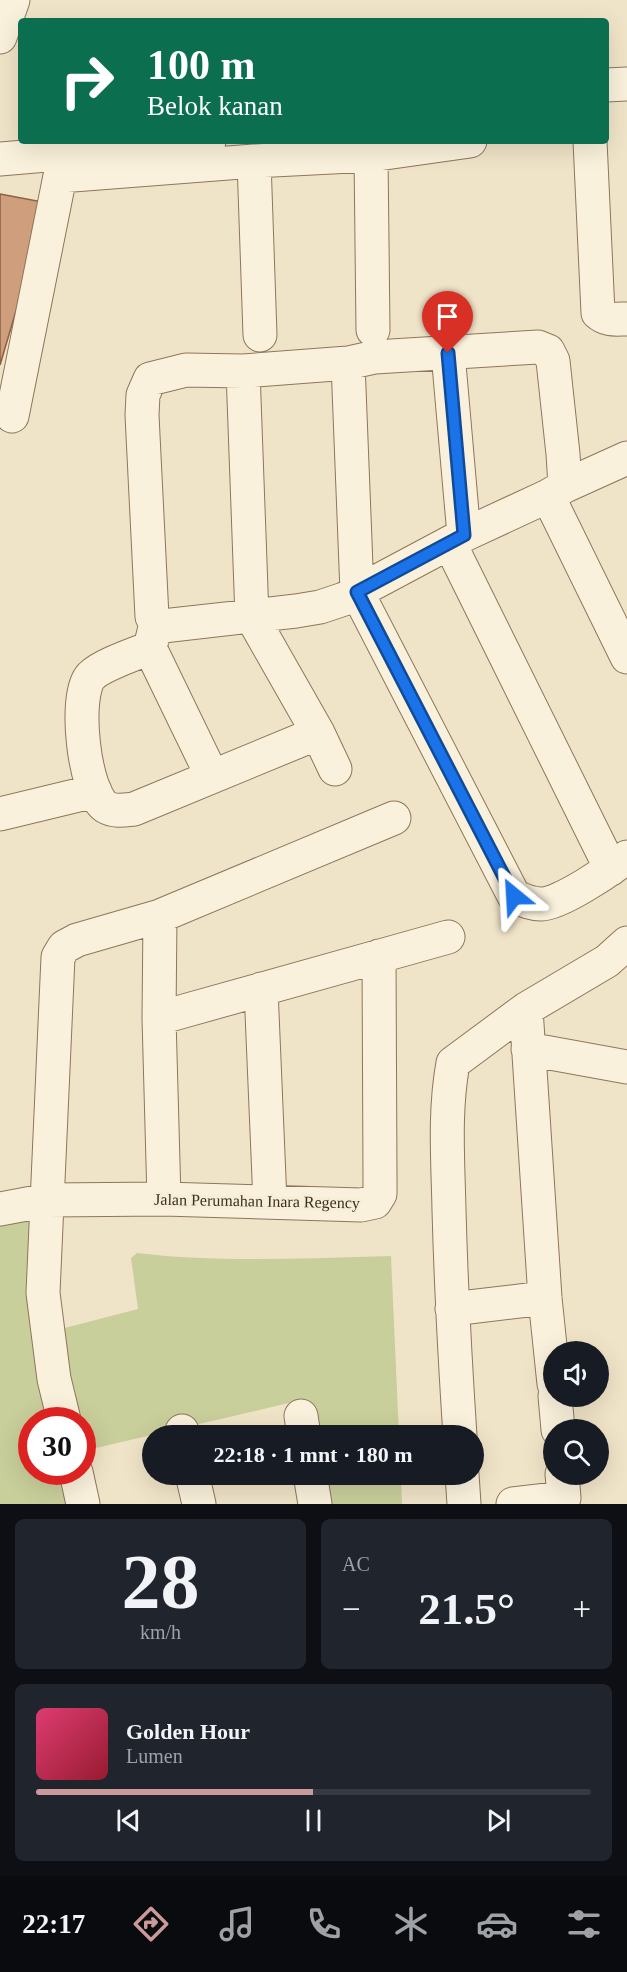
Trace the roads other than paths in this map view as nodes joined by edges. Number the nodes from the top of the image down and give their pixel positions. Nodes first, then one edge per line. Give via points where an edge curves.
1 (627, 84) edge
2 (609, 86) edge
3 (174, 144) edge
4 (449, 144) edge
5 (590, 144) edge
6 (371, 155) junction
7 (11, 158) edge
8 (254, 161) junction
9 (60, 176) junction
10 (627, 319) edge
11 (373, 330) dead end
12 (260, 335) dead end
13 (448, 353) junction
14 (348, 363) junction
15 (243, 371) junction
16 (12, 416) dead end
17 (627, 458) edge
18 (556, 491) junction
19 (457, 539) junction
20 (357, 592) junction
21 (252, 617) junction
22 (153, 636) junction
23 (627, 657) edge
24 (318, 734) junction
25 (335, 769) dead end
26 (212, 776) junction
27 (95, 791) junction
28 (0, 814) edge
29 (394, 818) dead end
30 (619, 863) edge
31 (160, 916) junction
32 (448, 937) dead end
33 (627, 943) edge
34 (379, 956) junction
35 (261, 989) junction
36 (526, 1009) junction
37 (159, 1018) junction
38 (528, 1049) junction
39 (627, 1067) edge
40 (164, 1199) junction
41 (48, 1200) junction
42 (270, 1202) junction
43 (0, 1209) edge
44 (545, 1298) junction
45 (452, 1309) junction
46 (550, 1341) edge
47 (60, 1407) edge
48 (459, 1425) edge
49 (79, 1485) edge
50 (195, 1485) edge
51 (312, 1485) edge
52 (463, 1485) edge
53 (563, 1492) edge
54 (83, 1504) edge
55 (199, 1504) edge
56 (315, 1504) edge
57 (464, 1504) edge
58 (513, 1504) edge

1 - 2 street
3 - 7 street
4 - 6 street
5 - 10 street via 598,313 611,320
6 - 8 street
6 - 11 street
7 - 9 street via 40,172
8 - 9 street
8 - 12 street
9 - 16 street
13 - 14 street via 375,357
13 - 18 street via 538,347 548,351 553,361 563,454
13 - 19 street
14 - 15 street
14 - 20 street
15 - 21 street
15 - 22 street via 186,370 168,374 150,379 143,395
17 - 18 street
18 - 19 street
18 - 23 street
19 - 20 street
19 - 30 street
20 - 21 street via 320,607
20 - 30 street via 514,896 543,905
21 - 22 street via 163,626
21 - 24 street
22 - 26 street
22 - 27 street via 99,670 84,689 81,733
24 - 25 street
24 - 26 street
26 - 27 street via 134,809 106,807
27 - 28 street
29 - 31 street
31 - 37 street
31 - 41 street via 76,940 64,947 58,957
32 - 34 street
33 - 36 street via 607,961
34 - 35 street
34 - 42 street, Jalan Perumahan Inara Regency via 380,1194 375,1202 362,1205
35 - 37 street
35 - 42 street
36 - 38 street
36 - 45 street via 453,1063 447,1112
37 - 40 street
38 - 39 street
38 - 44 street
40 - 41 street, Jalan Perumahan Inara Regency
40 - 42 street, Jalan Perumahan Inara Regency
41 - 43 street, Jalan Perumahan Inara Regency
41 - 47 street via 43,1293
44 - 45 street
44 - 46 street
45 - 48 street
49 - 54 street
50 - 55 street
51 - 56 street
52 - 57 street
53 - 58 street

